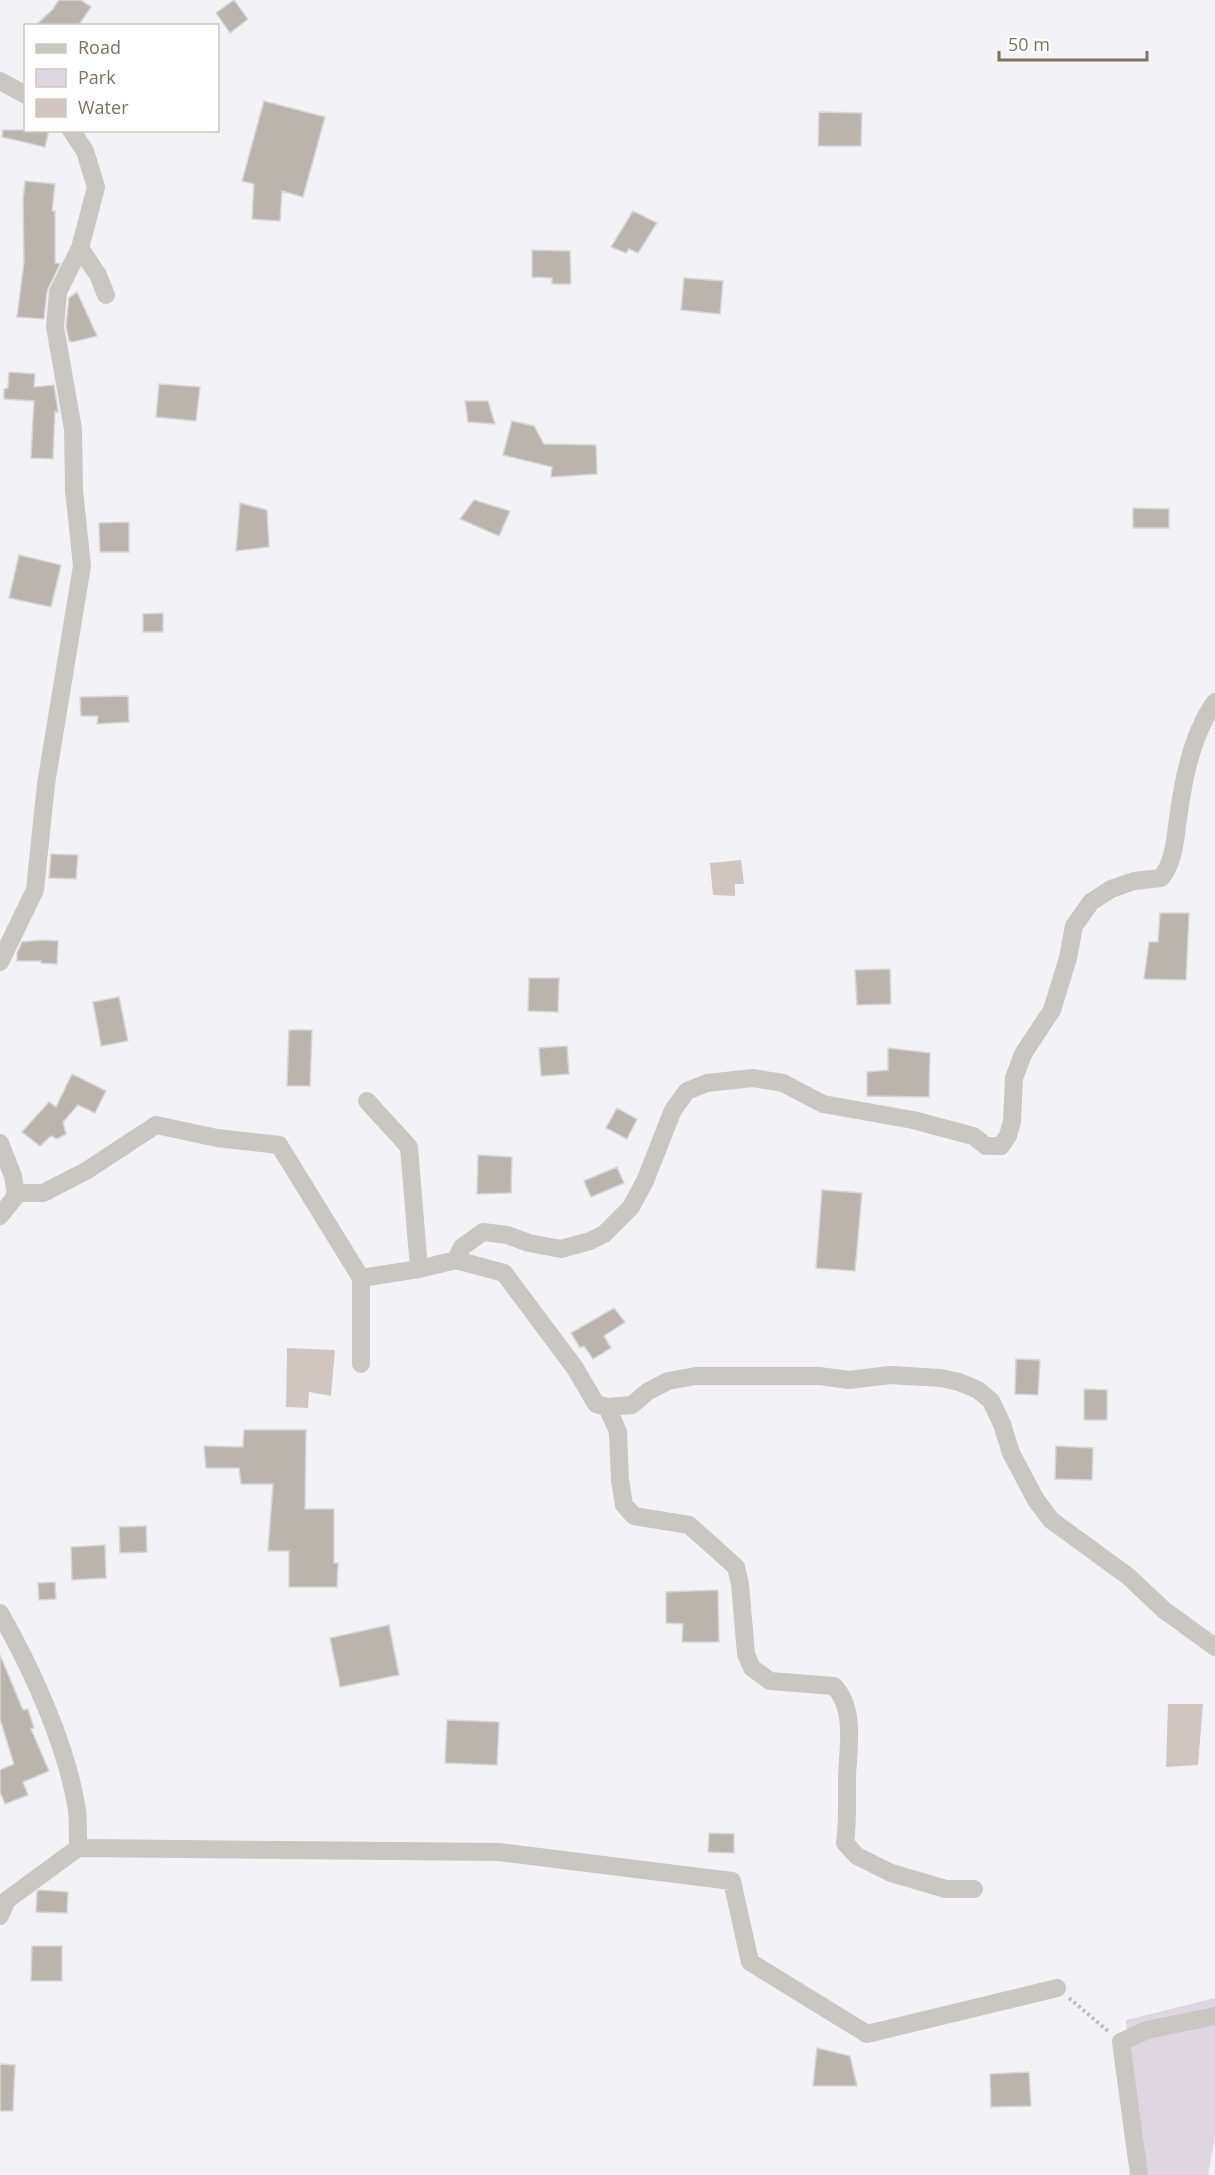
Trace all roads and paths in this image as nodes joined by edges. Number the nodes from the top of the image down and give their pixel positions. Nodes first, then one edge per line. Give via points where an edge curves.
1 (0, 81) edge
2 (24, 94) edge
3 (72, 132) edge
4 (80, 248) junction
5 (106, 295) dead end
6 (1215, 702) edge
7 (0, 962) edge
8 (367, 1101) dead end
9 (0, 1143) edge
10 (15, 1193) junction
11 (0, 1216) edge
12 (456, 1260) junction
13 (418, 1269) junction
14 (361, 1278) junction
15 (361, 1364) dead end
16 (607, 1407) junction
17 (0, 1613) edge
18 (1215, 1647) edge
19 (78, 1848) junction
20 (975, 1889) dead end
21 (0, 1916) edge
22 (1058, 1988) joint
23 (1215, 2016) edge
24 (1120, 2042) junction
25 (1139, 2175) edge

1 - 2 street
3 - 4 street via 85,151 96,187
4 - 5 street
4 - 7 street via 58,292 55,327 73,429 74,490 82,566 46,784 35,890
6 - 12 street via 1202,721 1194,747 1169,868 1161,878 1111,888 1091,902 1074,927 1052,1010 1023,1054 1014,1078 1012,1121 1001,1146 987,1146 973,1136 913,1120 823,1104 783,1083 753,1078 707,1083 687,1091 674,1110 631,1207 604,1234 561,1249 483,1232 462,1247
8 - 13 street via 409,1147
9 - 10 street
10 - 11 street
10 - 14 street via 43,1193 86,1171 156,1125 217,1138 279,1145
12 - 13 street
12 - 16 street via 504,1273 575,1368 596,1404
13 - 14 street
14 - 15 street
16 - 18 street via 632,1404 668,1381 696,1376 819,1376 849,1380 890,1375 959,1382 991,1401 1011,1453 1051,1520
16 - 20 street via 618,1432 624,1505 634,1516 689,1525 736,1567 746,1654 752,1668 770,1681 834,1686 840,1692 850,1739 845,1843 857,1856 891,1874 946,1888
17 - 19 street via 67,1762 77,1812
19 - 21 street via 7,1900
19 - 22 street via 499,1852 732,1881 750,1962 867,2034
22 - 24 path
23 - 24 street via 1147,2030
24 - 25 street

